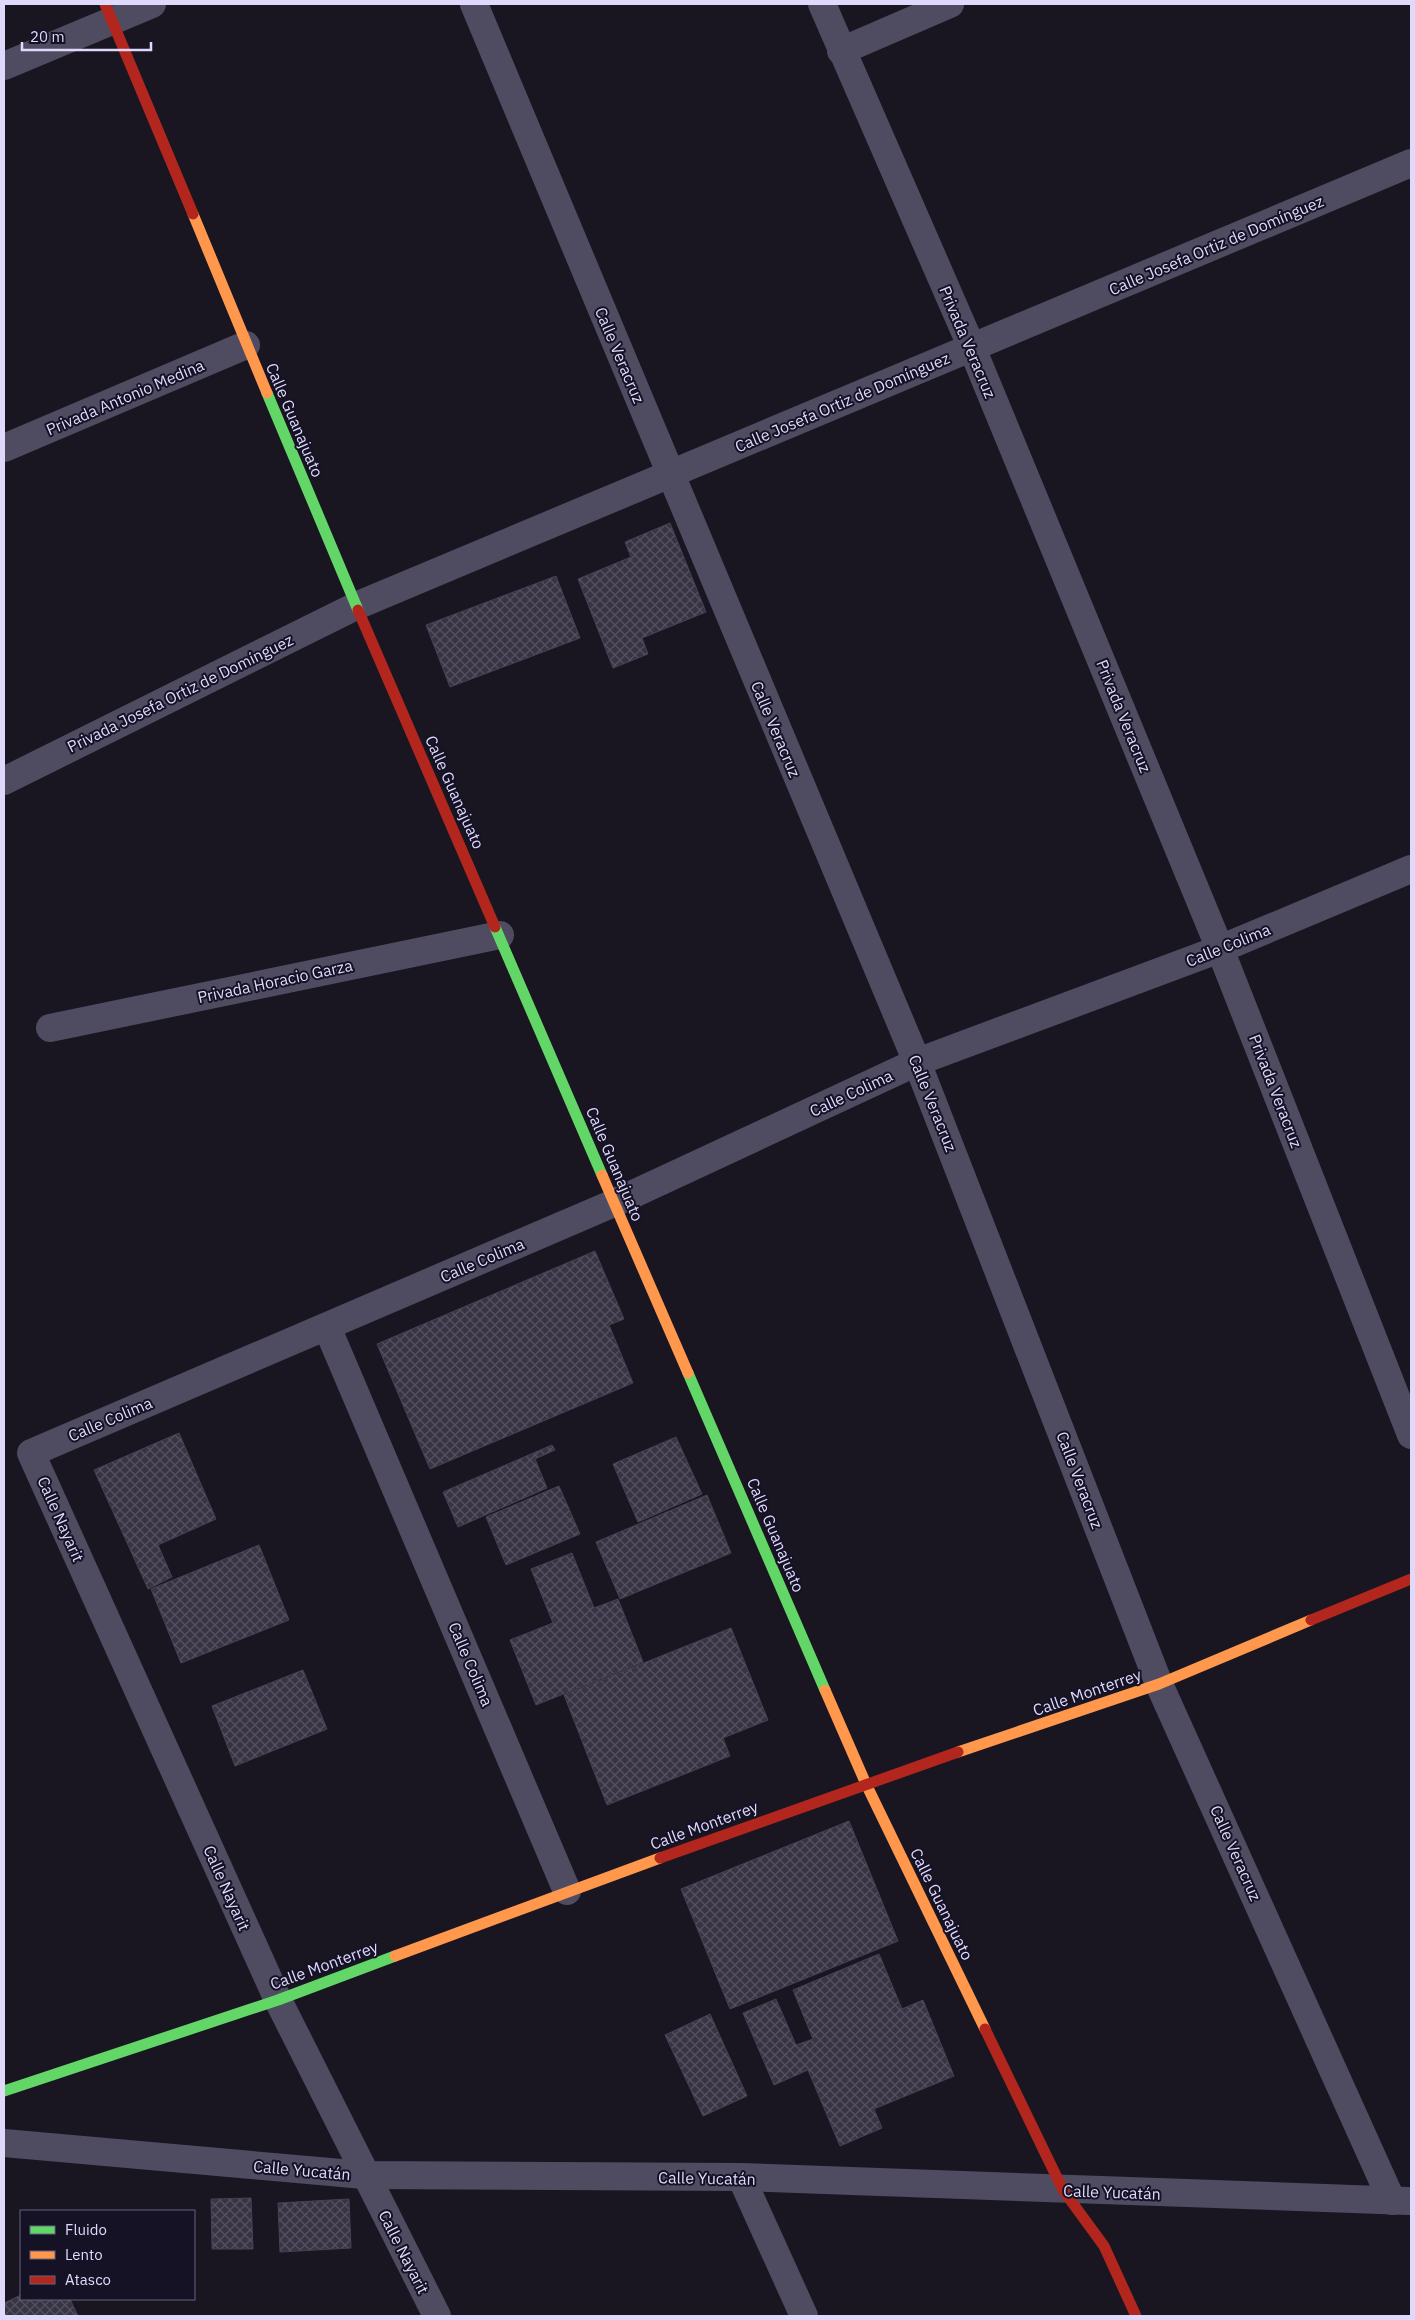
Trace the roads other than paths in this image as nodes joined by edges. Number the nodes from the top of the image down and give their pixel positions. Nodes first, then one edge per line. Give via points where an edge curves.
1 (152, 4) edge
2 (474, 4) edge
3 (822, 4) edge
4 (950, 4) edge
5 (109, 12) edge
6 (841, 51) junction
7 (4, 66) edge
8 (1411, 163) edge
9 (246, 346) junction
10 (972, 348) junction
11 (4, 448) edge
12 (669, 475) junction
13 (356, 606) junction
14 (4, 781) edge
15 (1411, 869) edge
16 (500, 935) junction
17 (1220, 949) junction
18 (50, 1028) dead end
19 (917, 1062) junction
20 (614, 1203) junction
21 (327, 1327) junction
22 (1411, 1435) edge
23 (31, 1453) joint
24 (1411, 1580) edge
25 (1159, 1684) junction
26 (866, 1784) junction
27 (567, 1891) junction
28 (278, 2000) junction
29 (4, 2091) edge
30 (4, 2143) edge
31 (364, 2175) junction
32 (741, 2178) junction
33 (1063, 2190) junction
34 (1402, 2201) edge
35 (437, 2316) edge
36 (804, 2316) edge
37 (1136, 2316) edge

1 - 5 street
2 - 12 street, Calle Veracruz
3 - 6 street, Privada Veracruz
4 - 6 street
5 - 7 street
5 - 9 street, Calle Guanajuato
6 - 10 street, Privada Veracruz
8 - 10 street, Calle Josefa Ortiz de Domínguez
9 - 11 street, Privada Antonio Medina
9 - 13 street, Calle Guanajuato
10 - 12 street, Calle Josefa Ortiz de Domínguez
10 - 17 street, Privada Veracruz
12 - 13 street, Calle Josefa Ortiz de Domínguez
12 - 19 street, Calle Veracruz
13 - 14 street, Privada Josefa Ortiz de Domínguez
13 - 16 street, Calle Guanajuato
15 - 17 street, Calle Colima
16 - 18 street, Privada Horacio Garza
16 - 20 street, Calle Guanajuato
17 - 19 street, Calle Colima
17 - 22 street, Privada Veracruz
19 - 20 street, Calle Colima
19 - 25 street, Calle Veracruz
20 - 21 street, Calle Colima
20 - 26 street, Calle Guanajuato
21 - 23 street, Calle Colima
21 - 27 street, Calle Colima
23 - 28 street, Calle Nayarit
24 - 25 street, Calle Monterrey
25 - 26 street, Calle Monterrey
25 - 34 street, Calle Veracruz
26 - 27 street, Calle Monterrey
26 - 33 street, Calle Guanajuato
27 - 28 street, Calle Monterrey
28 - 29 street, Calle Monterrey
28 - 31 street, Calle Nayarit
30 - 31 street, Calle Yucatán
31 - 32 street, Calle Yucatán
31 - 35 street, Calle Nayarit
32 - 33 street, Calle Yucatán
32 - 36 street
33 - 34 street, Calle Yucatán
33 - 37 street, Calle Guanajuato via 1104,2246

